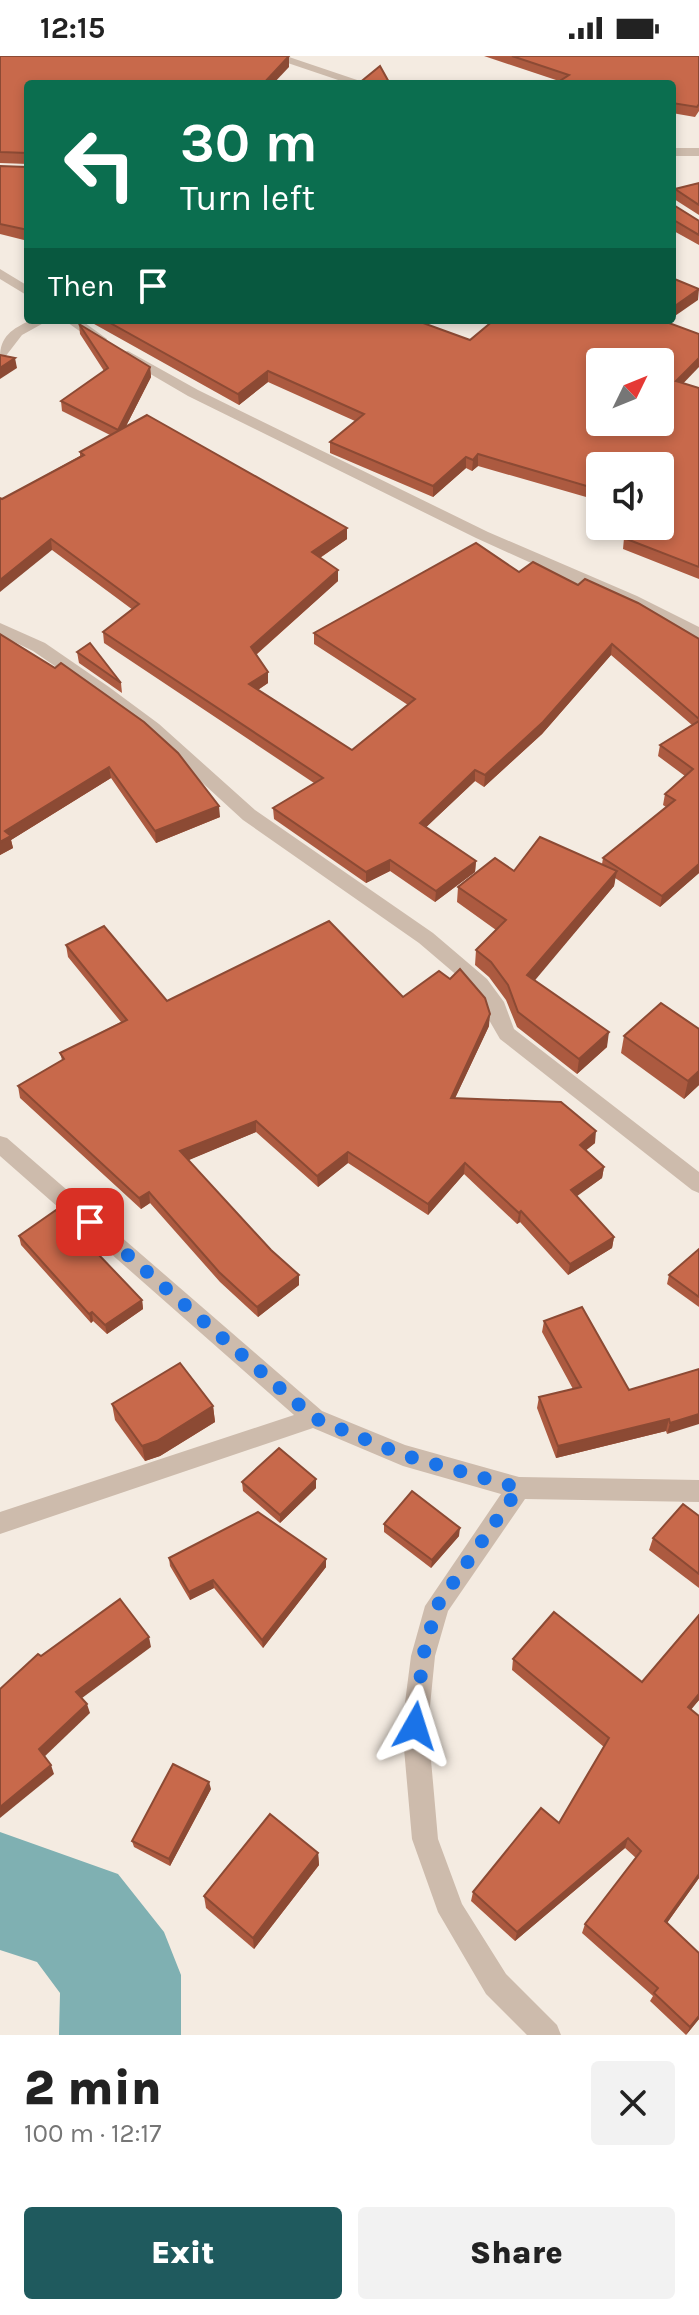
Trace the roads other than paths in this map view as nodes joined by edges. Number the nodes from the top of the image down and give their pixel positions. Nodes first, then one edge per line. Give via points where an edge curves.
1 (273, 56) edge
2 (350, 80) edge
3 (676, 152) edge
4 (699, 152) edge
5 (0, 273) edge
6 (24, 289) edge
7 (34, 324) edge
8 (78, 324) edge
9 (0, 354) edge
10 (0, 628) edge
11 (699, 634) edge
12 (0, 1144) edge
13 (699, 1184) edge
14 (314, 1418) junction
15 (519, 1488) junction
16 (699, 1491) edge
17 (0, 1523) edge
18 (547, 2035) edge

1 - 2 street
3 - 4 street
5 - 6 street
7 - 9 street via 17,332
8 - 11 street via 193,393
10 - 13 street via 39,647 103,691 153,728 249,815 426,938 480,984 497,1007 507,1034
12 - 14 street
14 - 15 street via 403,1455
14 - 17 street
15 - 16 street
15 - 18 street via 437,1606 423,1656 415,1726 425,1839 451,1912 496,1984

